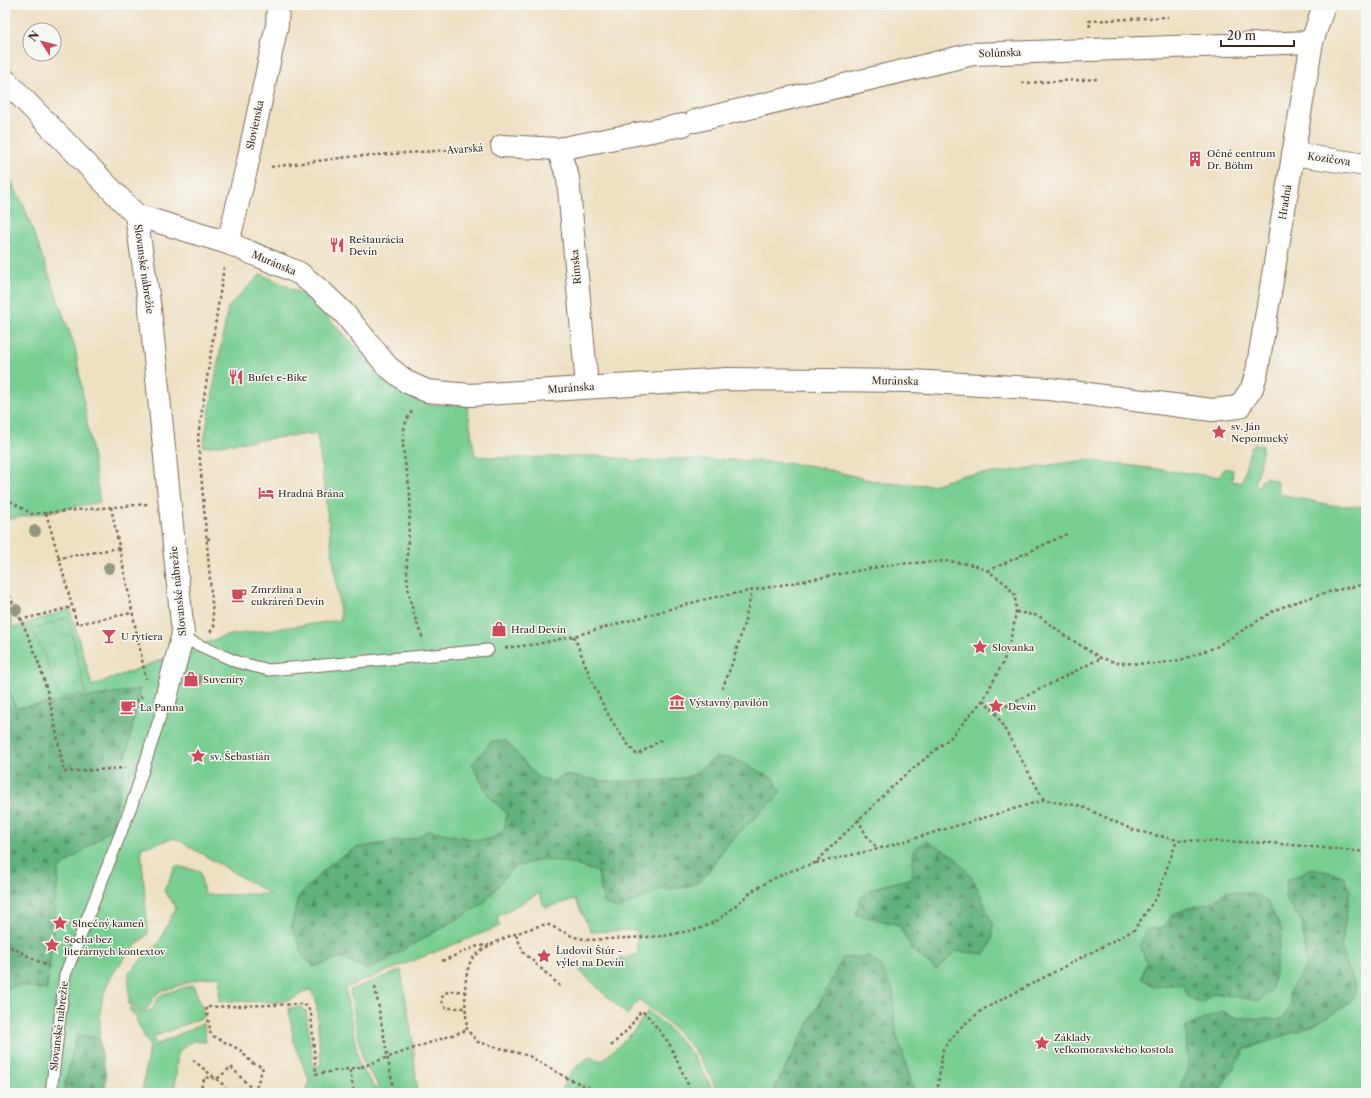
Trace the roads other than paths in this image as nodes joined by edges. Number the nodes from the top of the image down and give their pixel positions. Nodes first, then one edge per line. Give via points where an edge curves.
1 (278, 5) edge
2 (1324, 5) edge
3 (1312, 42) junction
4 (5, 80) edge
5 (502, 146) road end
6 (558, 149) junction
7 (1293, 154) junction
8 (1366, 165) edge
9 (136, 214) junction
10 (228, 244) junction
11 (587, 386) junction
12 (1247, 398) joint
13 (191, 642) junction
14 (488, 650) road end
15 (157, 694) joint
16 (51, 1093) edge

1 - 10 street, Slovienska via 277,25
2 - 3 street, Hradná
3 - 6 street, Solúnska via 973,54 689,123
3 - 7 street, Hradná
4 - 9 street, Muránska
5 - 6 street
6 - 11 street, Rímska via 568,178
7 - 8 street, Kozičova
7 - 12 street, Hradná via 1257,371
9 - 10 street, Muránska
9 - 13 street, Slovanské nábrežie via 150,309 168,502
10 - 11 street, Muránska via 299,273 344,313 387,366 407,382 427,391 470,395
11 - 12 street, Muránska via 727,379 912,381 1048,389 1212,410 1239,407
13 - 14 lane via 237,662 269,670
13 - 15 street, Slovanské nábrežie
15 - 16 lane, Slovanské nábrežie via 143,772 65,975

